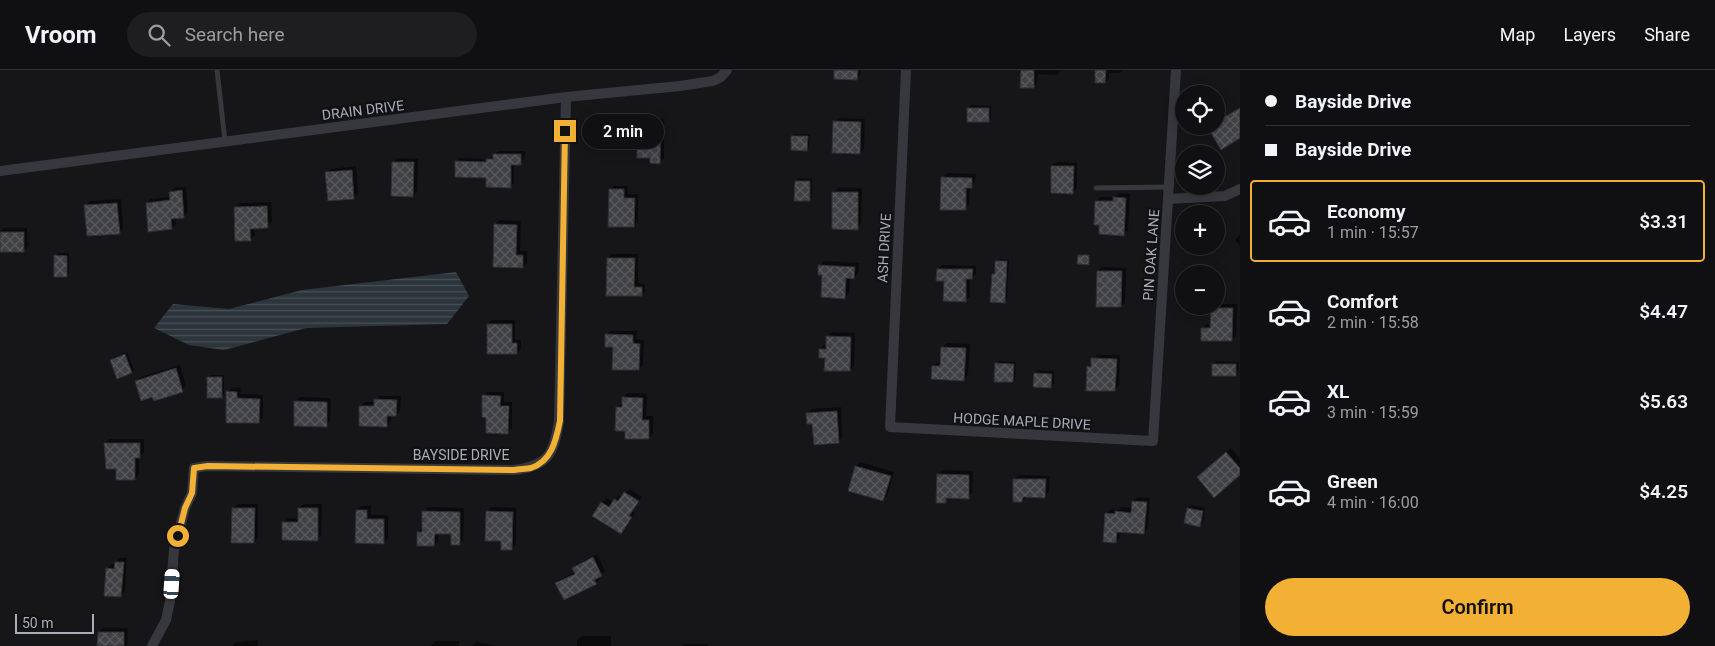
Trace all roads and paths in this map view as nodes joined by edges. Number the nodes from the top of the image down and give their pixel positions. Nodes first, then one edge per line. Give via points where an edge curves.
1 (217, 70) edge
2 (727, 70) edge
3 (906, 70) edge
4 (1176, 70) edge
5 (566, 97) junction
6 (225, 142) junction
7 (0, 171) edge
8 (1169, 187) junction
9 (1096, 188) dead end
10 (1240, 189) edge
11 (1168, 199) junction
12 (890, 427) joint
13 (1153, 441) joint
14 (152, 646) edge

1 - 6 lane
2 - 5 street, DRAIN DRIVE via 713,81
3 - 12 street, ASH DRIVE
4 - 8 street, PIN OAK LANE
5 - 6 street, DRAIN DRIVE
5 - 14 street, BAYSIDE DRIVE via 560,421 556,443 546,458 531,468 514,470 194,468 192,493 174,550 166,620
6 - 7 street, DRAIN DRIVE
8 - 9 lane
8 - 11 street, PIN OAK LANE
10 - 11 street via 1225,196
11 - 13 street, PIN OAK LANE
12 - 13 street, HODGE MAPLE DRIVE

